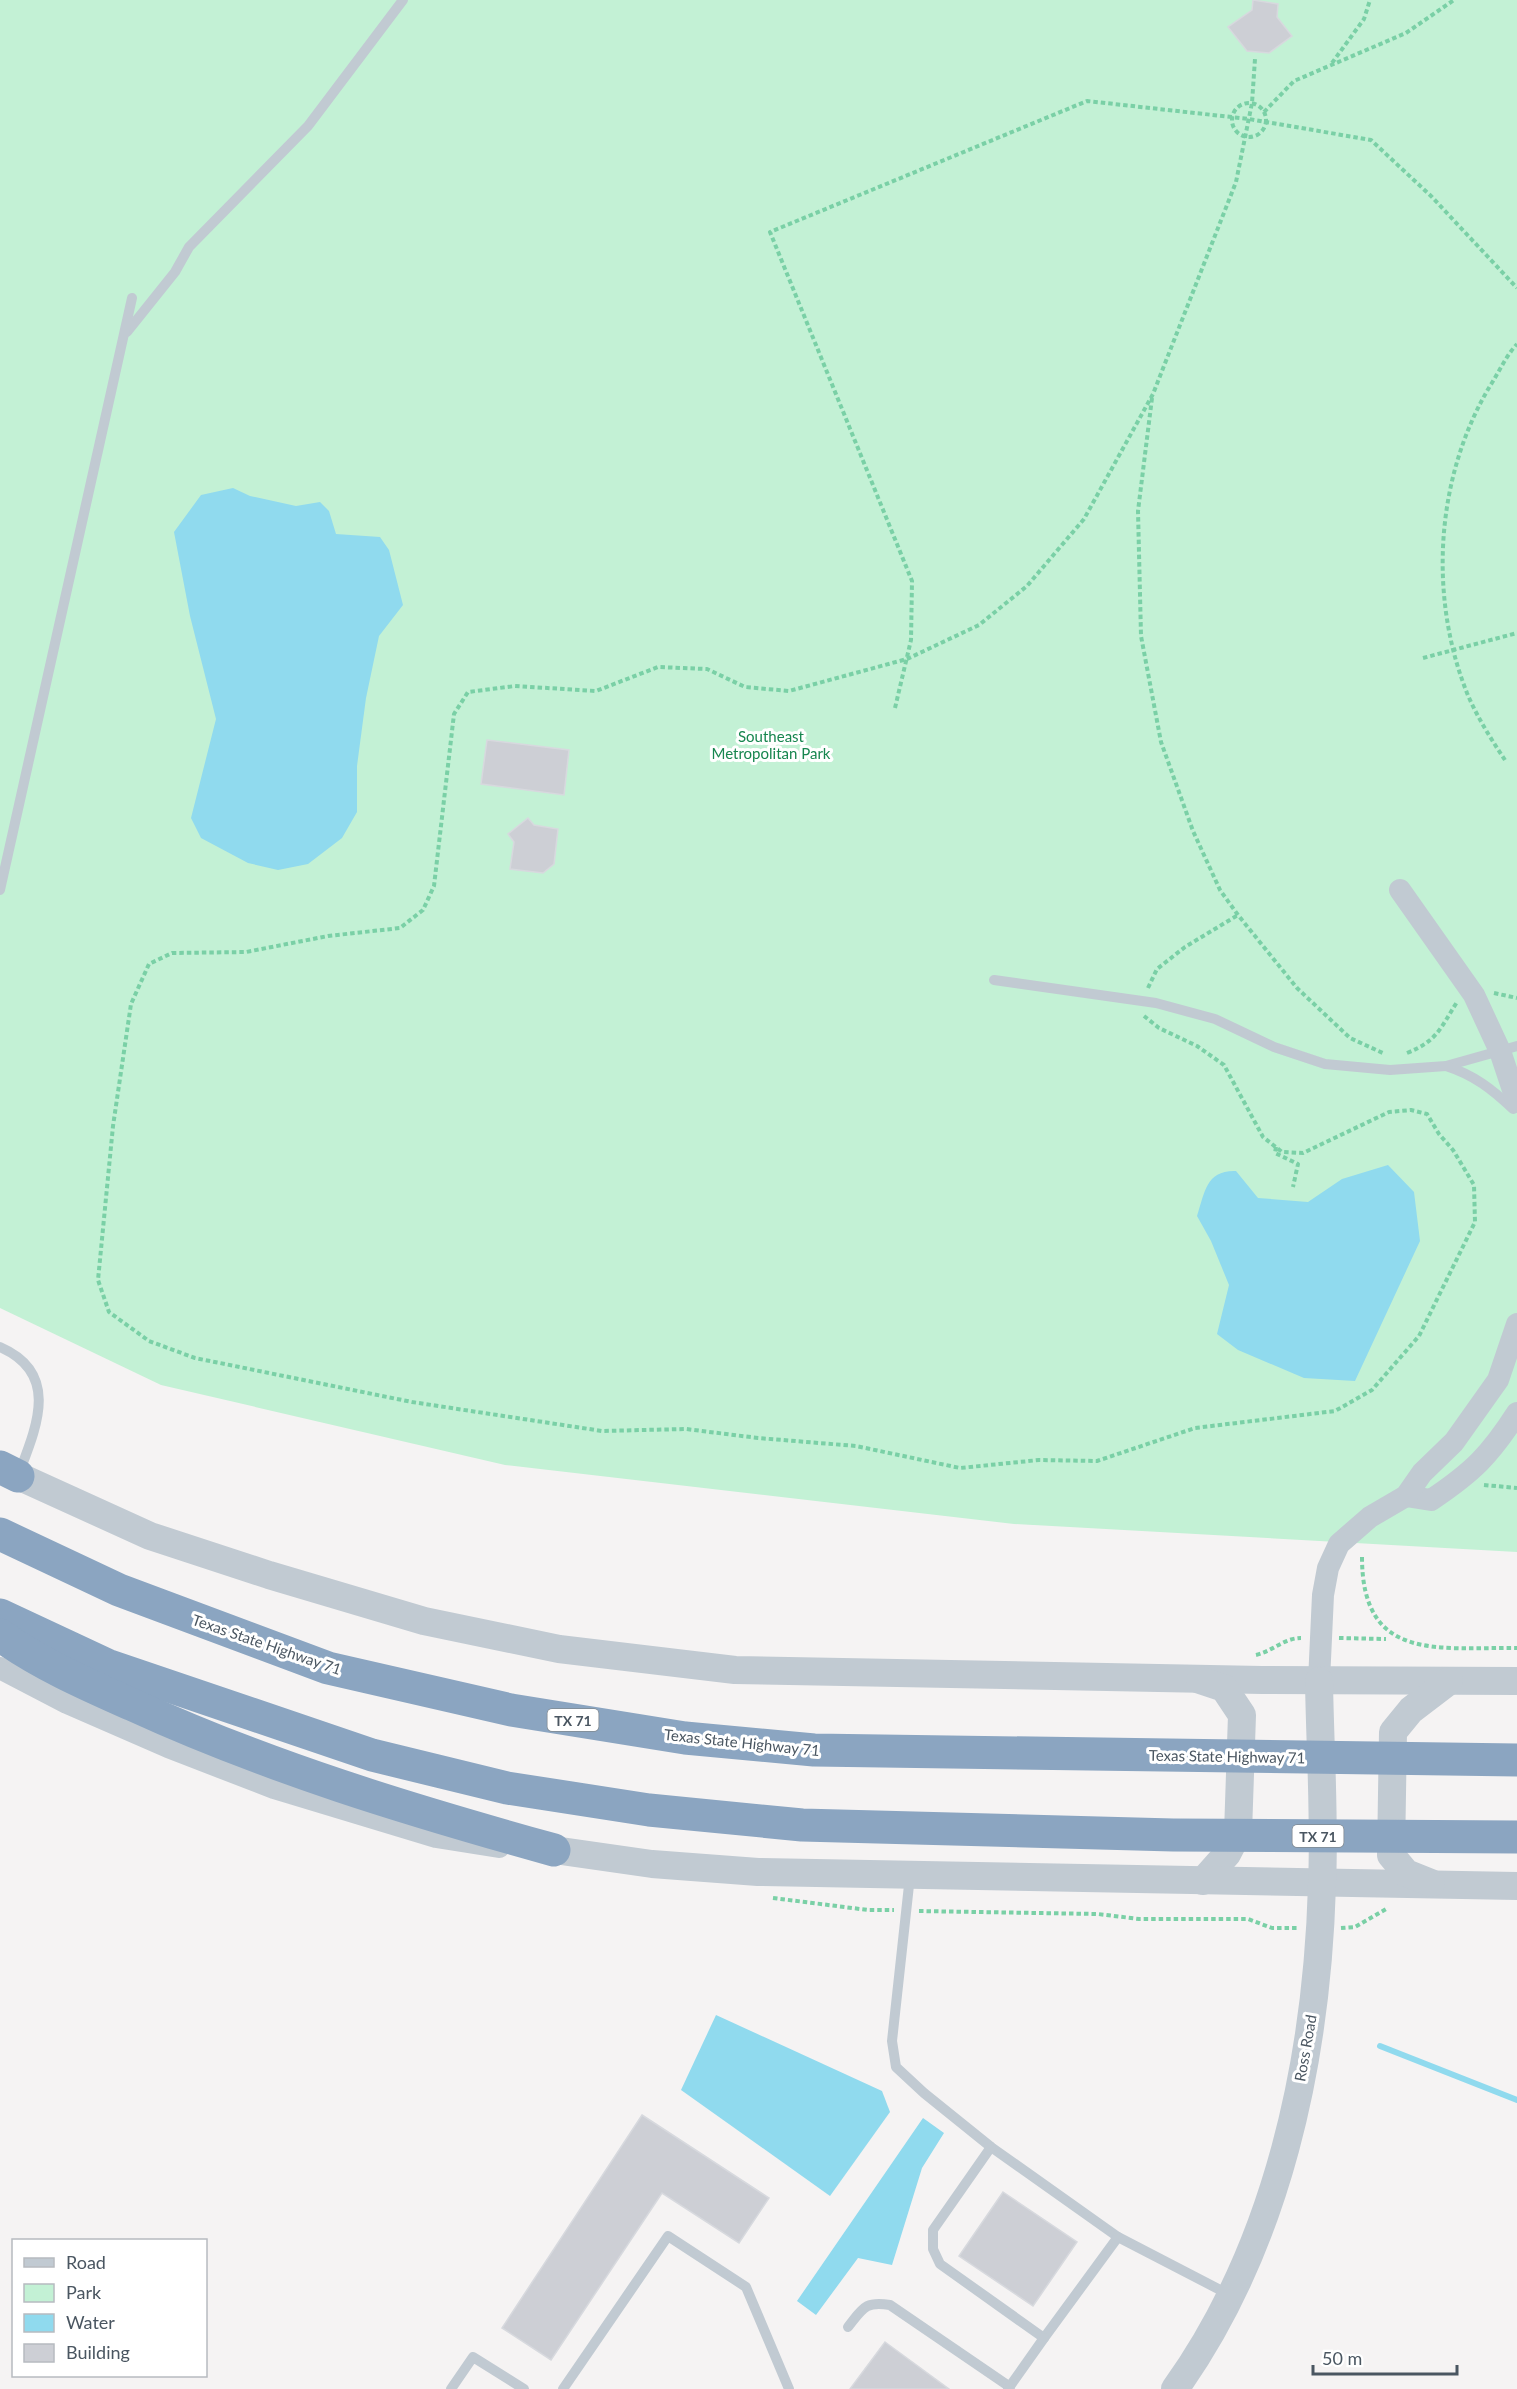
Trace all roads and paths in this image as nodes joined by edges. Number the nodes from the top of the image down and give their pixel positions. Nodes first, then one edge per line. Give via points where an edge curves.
1 (404, 0) edge
2 (1370, 0) edge
3 (1454, 0) edge
4 (1255, 59) dead end
5 (1330, 65) junction
6 (1252, 103) junction
7 (1264, 112) junction
8 (1232, 117) junction
9 (1249, 119) junction
10 (1265, 122) junction
11 (1245, 137) junction
12 (1517, 288) edge
13 (132, 298) dead end
14 (124, 334) junction
15 (1517, 344) edge
16 (1153, 394) junction
17 (1517, 633) edge
18 (1455, 649) junction
19 (1423, 658) dead end
20 (907, 659) junction
21 (896, 708) dead end
22 (1505, 760) dead end
23 (0, 890) edge
24 (1400, 891) dead end
25 (1238, 915) junction
26 (994, 980) dead end
27 (1474, 995) junction
28 (1517, 998) edge
29 (1142, 1001) junction
30 (1509, 1048) edge
31 (1397, 1054) dead end
32 (1388, 1056) dead end
33 (1446, 1066) junction
34 (1517, 1102) edge
35 (1517, 1112) edge
36 (1276, 1147) junction
37 (1293, 1187) dead end
38 (1517, 1324) edge
39 (0, 1347) edge
40 (1507, 1382) edge
41 (1517, 1413) edge
42 (9, 1471) edge
43 (1483, 1485) dead end
44 (1517, 1488) edge
45 (1406, 1496) junction
46 (0, 1534) edge
47 (1362, 1557) dead end
48 (0, 1615) edge
49 (0, 1635) edge
50 (1298, 1638) dead end
51 (1517, 1648) edge
52 (1257, 1655) dead end
53 (0, 1668) edge
54 (1198, 1679) junction
55 (1319, 1681) junction
56 (1449, 1681) junction
57 (1517, 1681) edge
58 (1517, 1760) edge
59 (1517, 1837) edge
60 (554, 1850) junction
61 (910, 1875) junction
62 (1203, 1881) junction
63 (1323, 1883) junction
64 (1435, 1885) junction
65 (1517, 1886) edge
66 (1395, 1906) dead end
67 (1346, 1928) dead end
68 (991, 2147) junction
69 (1118, 2237) junction
70 (1231, 2296) junction
71 (848, 2327) dead end
72 (1044, 2338) junction
73 (1009, 2388) edge
74 (451, 2389) edge
75 (524, 2389) edge
76 (563, 2389) edge
77 (789, 2389) edge
78 (1175, 2389) edge

1 - 14 lane via 308,126 189,247 175,272
2 - 5 path via 1364,19
3 - 5 path via 1406,33
4 - 6 path
5 - 7 path via 1294,81
6 - 7 path
6 - 8 path via 1238,107
6 - 9 path
7 - 10 path
8 - 9 path
8 - 11 path via 1233,128
8 - 20 path via 1087,101 770,232 912,581
9 - 10 path
9 - 11 path
10 - 11 path via 1260,133
10 - 12 path via 1371,140 1432,197
11 - 16 path via 1236,182
13 - 14 lane
14 - 23 lane
15 - 18 path via 1476,410 1458,454 1446,514 1442,575
16 - 20 path via 1084,519 1027,586 979,625
16 - 25 path via 1138,512 1141,636 1161,742 1193,831 1220,890
17 - 18 path
18 - 19 path
18 - 22 path via 1467,693
20 - 21 path
20 - 36 path via 789,691 745,687 707,669 658,667 596,691 515,686 468,692 454,714 434,886 423,910 400,928 328,936 246,952 172,953 149,964 131,1004 113,1126 98,1280 109,1312 149,1341 195,1358 412,1402 602,1431 686,1429 856,1446 960,1468 1039,1460 1096,1461 1195,1428 1335,1411 1372,1390 1419,1336 1475,1222 1474,1185 1427,1114 1412,1110 1389,1112 1304,1153 1282,1152
24 - 27 street
25 - 29 path via 1157,969
25 - 32 path via 1297,988 1350,1038
26 - 29 lane
27 - 28 path via 1492,993
27 - 30 street
27 - 31 path via 1460,998 1426,1045
29 - 33 lane via 1215,1019 1274,1047 1325,1065 1390,1070
29 - 36 path via 1140,1012 1159,1028 1197,1046 1224,1065 1263,1137
30 - 33 lane
30 - 34 street
33 - 35 lane via 1482,1081
36 - 37 path via 1275,1153 1298,1164
38 - 40 street
39 - 42 lane via 28,1366 40,1402 36,1428
40 - 45 street via 1422,1473
41 - 45 street via 1486,1457 1461,1480 1431,1500
42 - 54 street via 150,1536 269,1575 424,1621 559,1649 735,1670
43 - 44 path
45 - 55 street via 1370,1517 1339,1544 1328,1568 1323,1595
46 - 58 highway, Texas State Highway 71 / TX 71 via 119,1590 328,1668 511,1710 685,1738 814,1750
47 - 51 path via 1366,1600 1390,1634 1421,1647
48 - 59 highway, TX 71 via 107,1665 372,1755 507,1788 649,1810 802,1825 1173,1835
49 - 60 highway via 103,1692 198,1735 311,1777
50 - 52 path
53 - 60 street via 87,1712 274,1788 436,1837 491,1847
54 - 55 street
54 - 62 street via 1224,1688 1242,1715 1238,1833 1227,1854
55 - 56 street
55 - 63 street, Ross Road
56 - 57 street
56 - 64 street via 1411,1710 1393,1732 1391,1856 1406,1873
60 - 61 street via 651,1864 758,1872
61 - 62 street
61 - 68 lane via 892,2041 896,2067
62 - 63 street
63 - 64 street
63 - 70 street, Ross Road via 1309,2038 1289,2134 1264,2217
64 - 65 street
66 - 67 path
68 - 69 lane
68 - 72 lane via 933,2230 933,2249 940,2264
69 - 70 lane
69 - 72 lane
70 - 78 street, Ross Road
71 - 73 lane via 864,2306 890,2305
72 - 73 lane
74 - 75 lane via 473,2357
76 - 77 lane via 668,2236 746,2287

